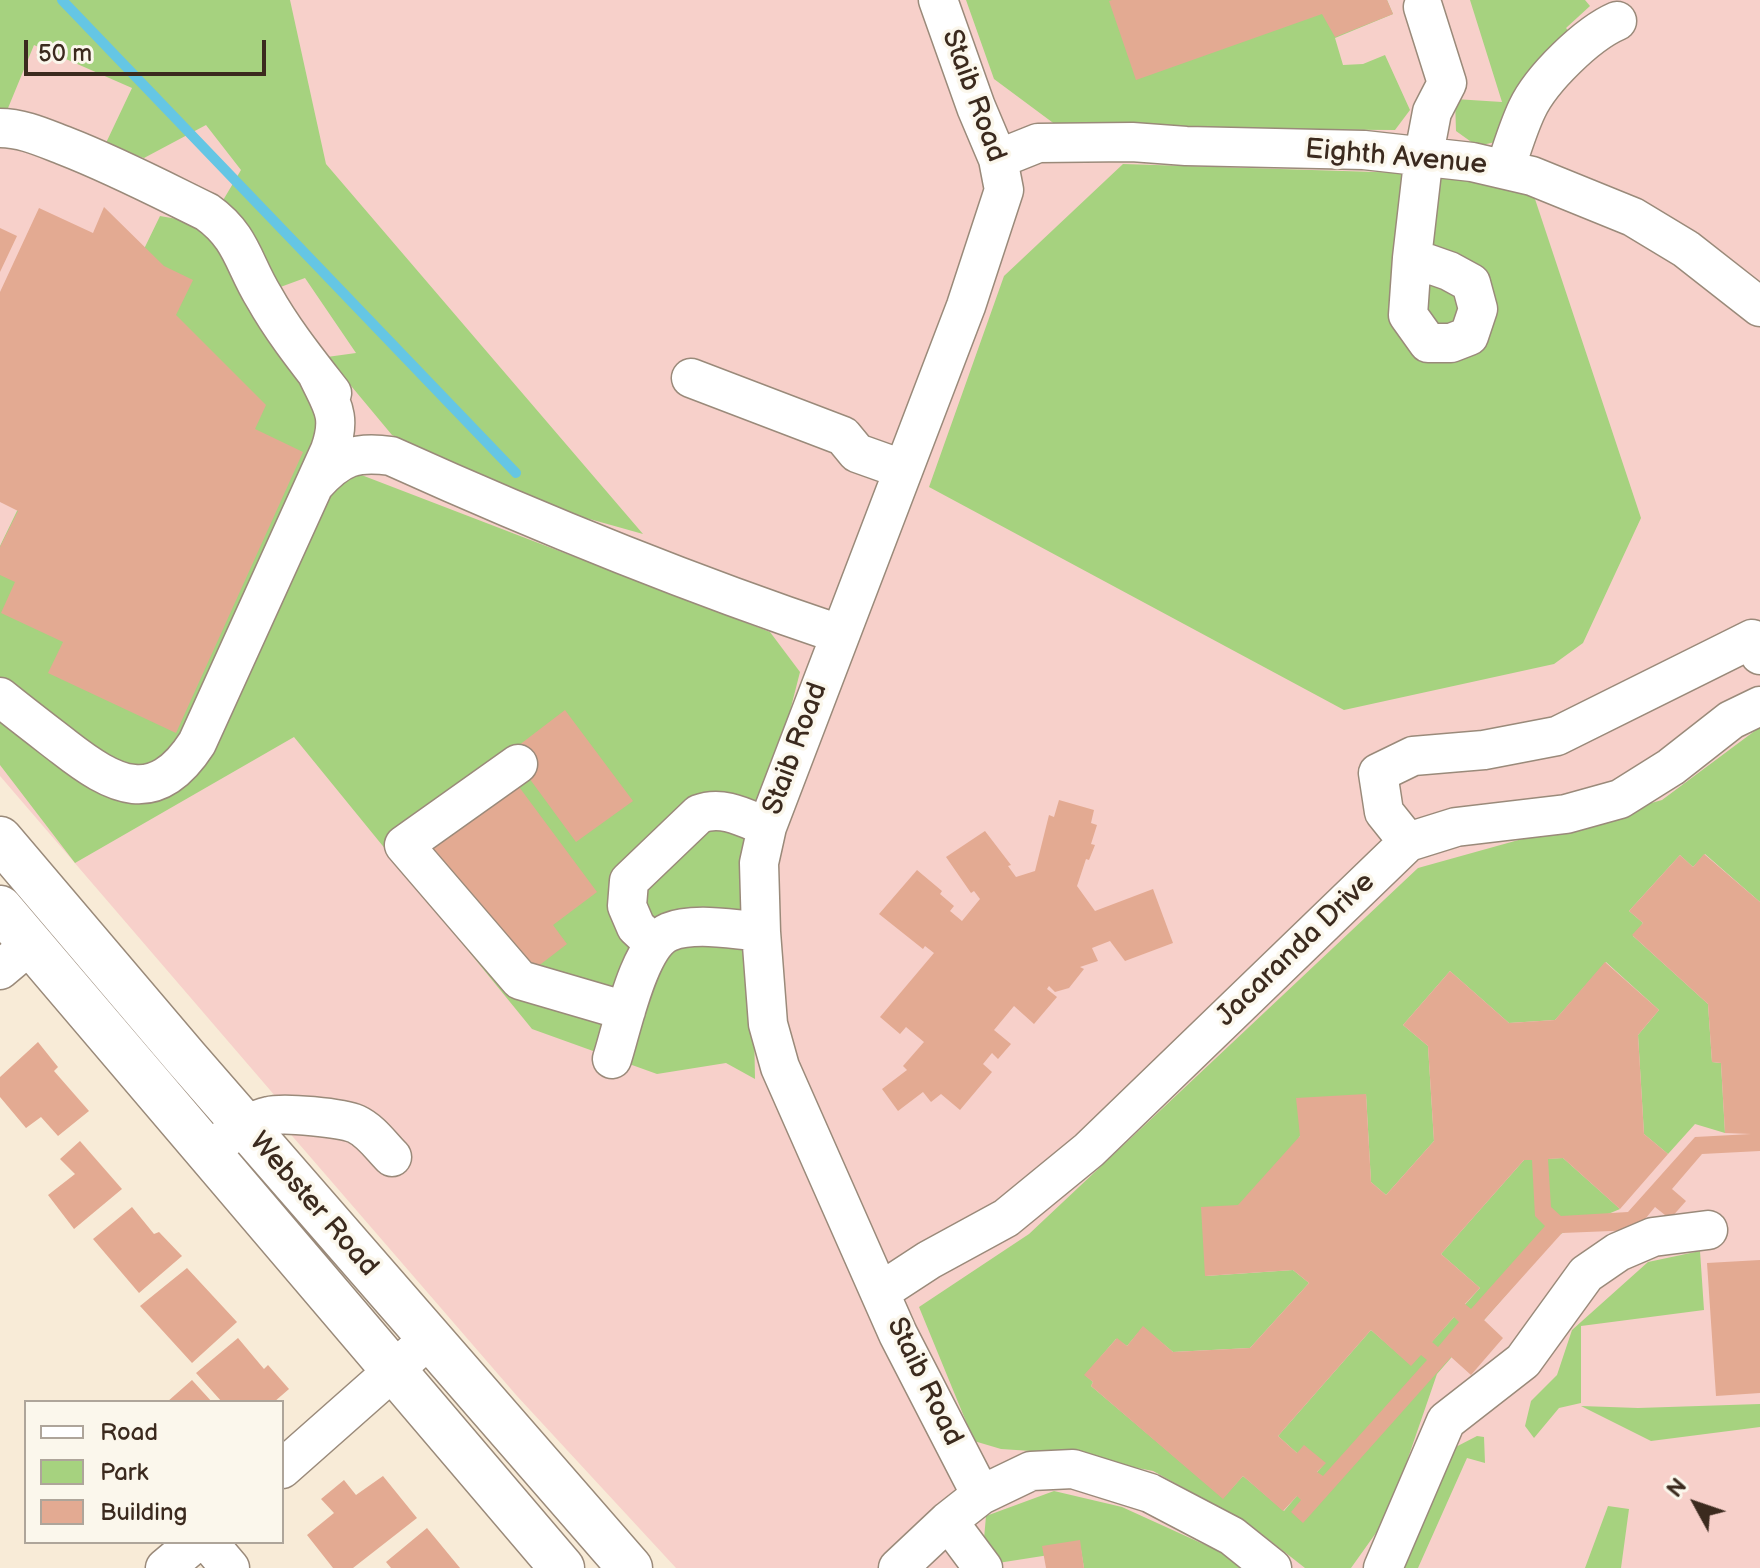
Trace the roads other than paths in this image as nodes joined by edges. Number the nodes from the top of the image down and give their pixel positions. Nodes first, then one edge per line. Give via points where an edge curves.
1 (938, 0) edge
2 (1423, 7) dead end
3 (1622, 31) dead end
4 (0, 128) edge
5 (1424, 154) junction
6 (998, 159) junction
7 (1518, 172) junction
8 (1412, 258) dead end
9 (1760, 307) edge
10 (317, 374) junction
11 (691, 378) dead end
12 (391, 456) junction
13 (905, 461) junction
14 (316, 483) junction
15 (839, 634) junction
16 (1757, 643) edge
17 (0, 697) edge
18 (1760, 706) edge
19 (518, 764) dead end
20 (767, 827) junction
21 (0, 839) edge
22 (1408, 842) junction
23 (0, 908) edge
24 (761, 932) junction
25 (654, 944) junction
26 (15, 957) edge
27 (626, 1011) junction
28 (612, 1059) dead end
29 (245, 1126) junction
30 (207, 1151) junction
31 (392, 1157) dead end
32 (1708, 1230) dead end
33 (880, 1292) junction
34 (429, 1339) junction
35 (393, 1370) junction
36 (284, 1467) edge
37 (981, 1495) junction
38 (948, 1521) junction
39 (194, 1544) edge
40 (210, 1544) edge
41 (165, 1568) edge
42 (230, 1568) edge
43 (562, 1568) edge
44 (630, 1568) edge
45 (898, 1568) edge
46 (983, 1568) edge
47 (1272, 1568) edge
48 (1383, 1568) edge

1 - 6 street, Staib Road
2 - 5 street via 1447,83 1432,112
3 - 7 street via 1548,118
4 - 10 street via 32,133 93,157 221,222
5 - 6 street, Eighth Avenue via 1038,143
5 - 7 street, Eighth Avenue
5 - 8 street
6 - 13 street, Staib Road via 1004,190 966,306
7 - 9 street, Eighth Avenue via 1633,217 1686,249
10 - 12 street
10 - 14 street via 337,428
11 - 13 street via 843,436 857,453
12 - 14 street via 347,457
12 - 15 street via 519,514
13 - 15 street, Staib Road
14 - 17 street via 197,743 174,772 145,784 114,780
15 - 20 street, Staib Road
16 - 22 street via 1557,736 1413,756 1378,773 1384,812
18 - 22 street, Jacaranda Drive via 1731,720 1620,799 1566,814 1456,827
19 - 27 street via 404,845 520,980
20 - 24 street, Staib Road via 759,863
20 - 25 street via 711,810 699,814 640,868 629,881 627,906 636,927
21 - 29 main road, Webster Road
22 - 33 street, Jacaranda Drive via 1089,1150 1006,1218
23 - 26 main road, Webster Road
24 - 25 street via 686,928 667,932
24 - 33 street, Staib Road via 768,1024 780,1067
25 - 27 street
26 - 30 main road, Webster Road
27 - 28 street
29 - 30 street
29 - 31 street via 274,1115 344,1120 370,1133
29 - 34 main road, Webster Road
30 - 35 main road, Webster Road
32 - 48 street via 1653,1237 1586,1274 1523,1361 1446,1421
33 - 37 street, Staib Road
34 - 35 street
34 - 44 main road, Webster Road
35 - 36 street
35 - 43 main road, Webster Road
37 - 38 street
37 - 47 street via 1031,1471 1073,1469 1150,1493 1232,1536
38 - 45 street
38 - 46 street
39 - 41 street
40 - 42 street

